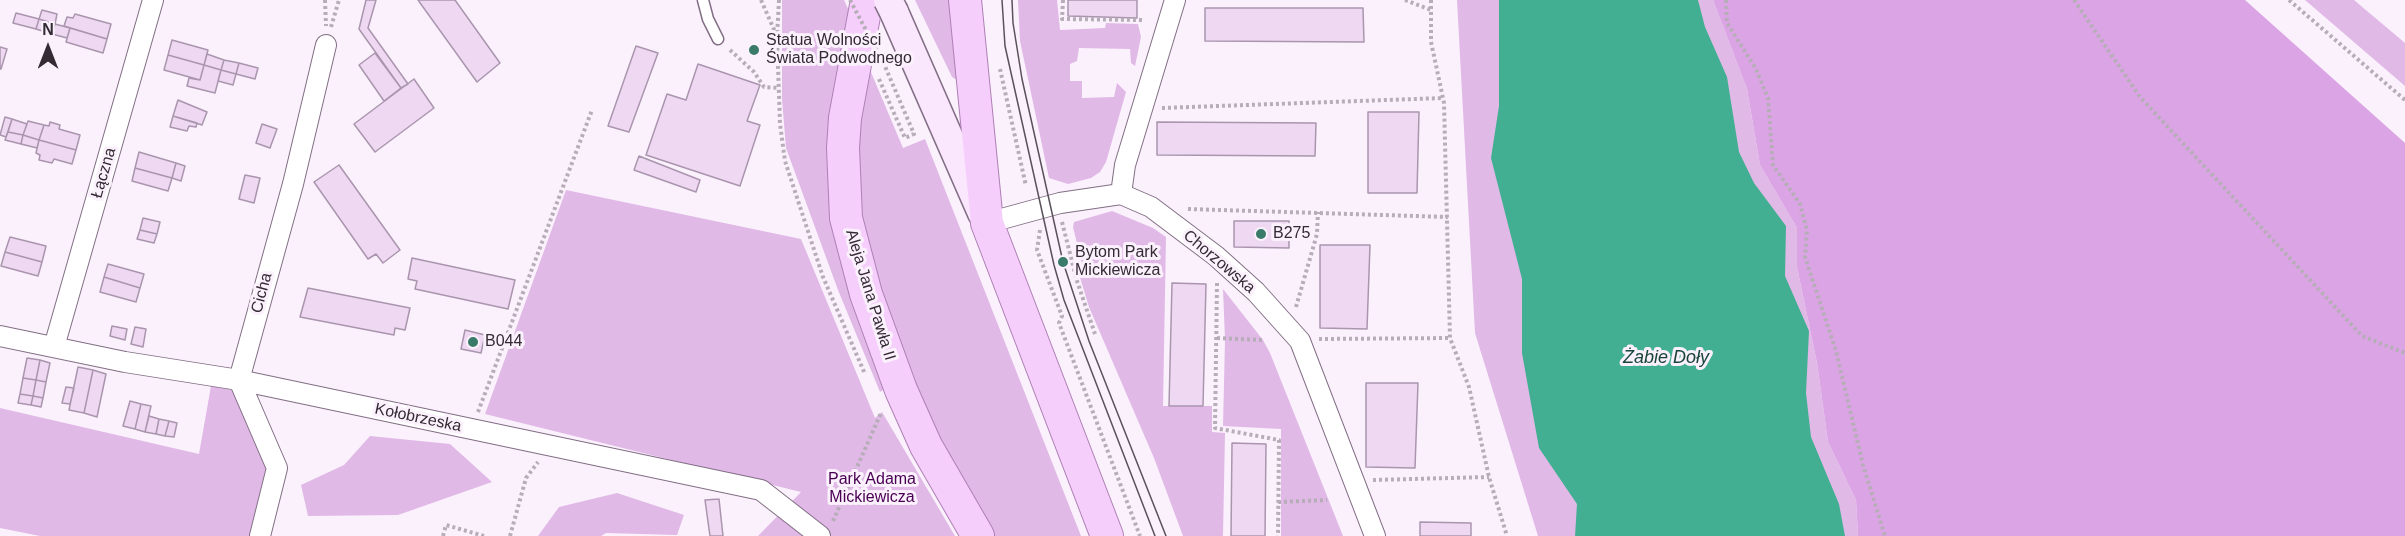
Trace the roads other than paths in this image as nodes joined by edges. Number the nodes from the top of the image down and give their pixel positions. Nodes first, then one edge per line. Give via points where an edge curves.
1 (153, 0) edge
2 (703, 0) edge
3 (964, 0) edge
4 (1175, 0) edge
5 (883, 4) edge
6 (718, 39) road end
7 (326, 45) road end
8 (1121, 194) junction
9 (987, 223) junction
10 (0, 336) edge
11 (54, 347) junction
12 (238, 380) junction
13 (826, 531) edge
14 (260, 536) edge
15 (978, 536) edge
16 (1107, 536) edge
17 (1375, 536) edge

1 - 11 street, Łączna
2 - 6 lane
3 - 9 main road
4 - 8 street via 1125,165
5 - 9 main road
5 - 15 main road, Aleja Jana Pawła II via 845,118 846,218 866,294 901,390 926,446
7 - 12 street, Cicha via 293,184
8 - 9 street via 1070,201
8 - 17 street, Chorzowska via 1151,207 1216,256 1256,292 1300,341
9 - 16 main road
10 - 11 street, Kołobrzeska
11 - 12 street, Kołobrzeska
12 - 13 street, Kołobrzeska via 761,490
12 - 14 street via 278,468

